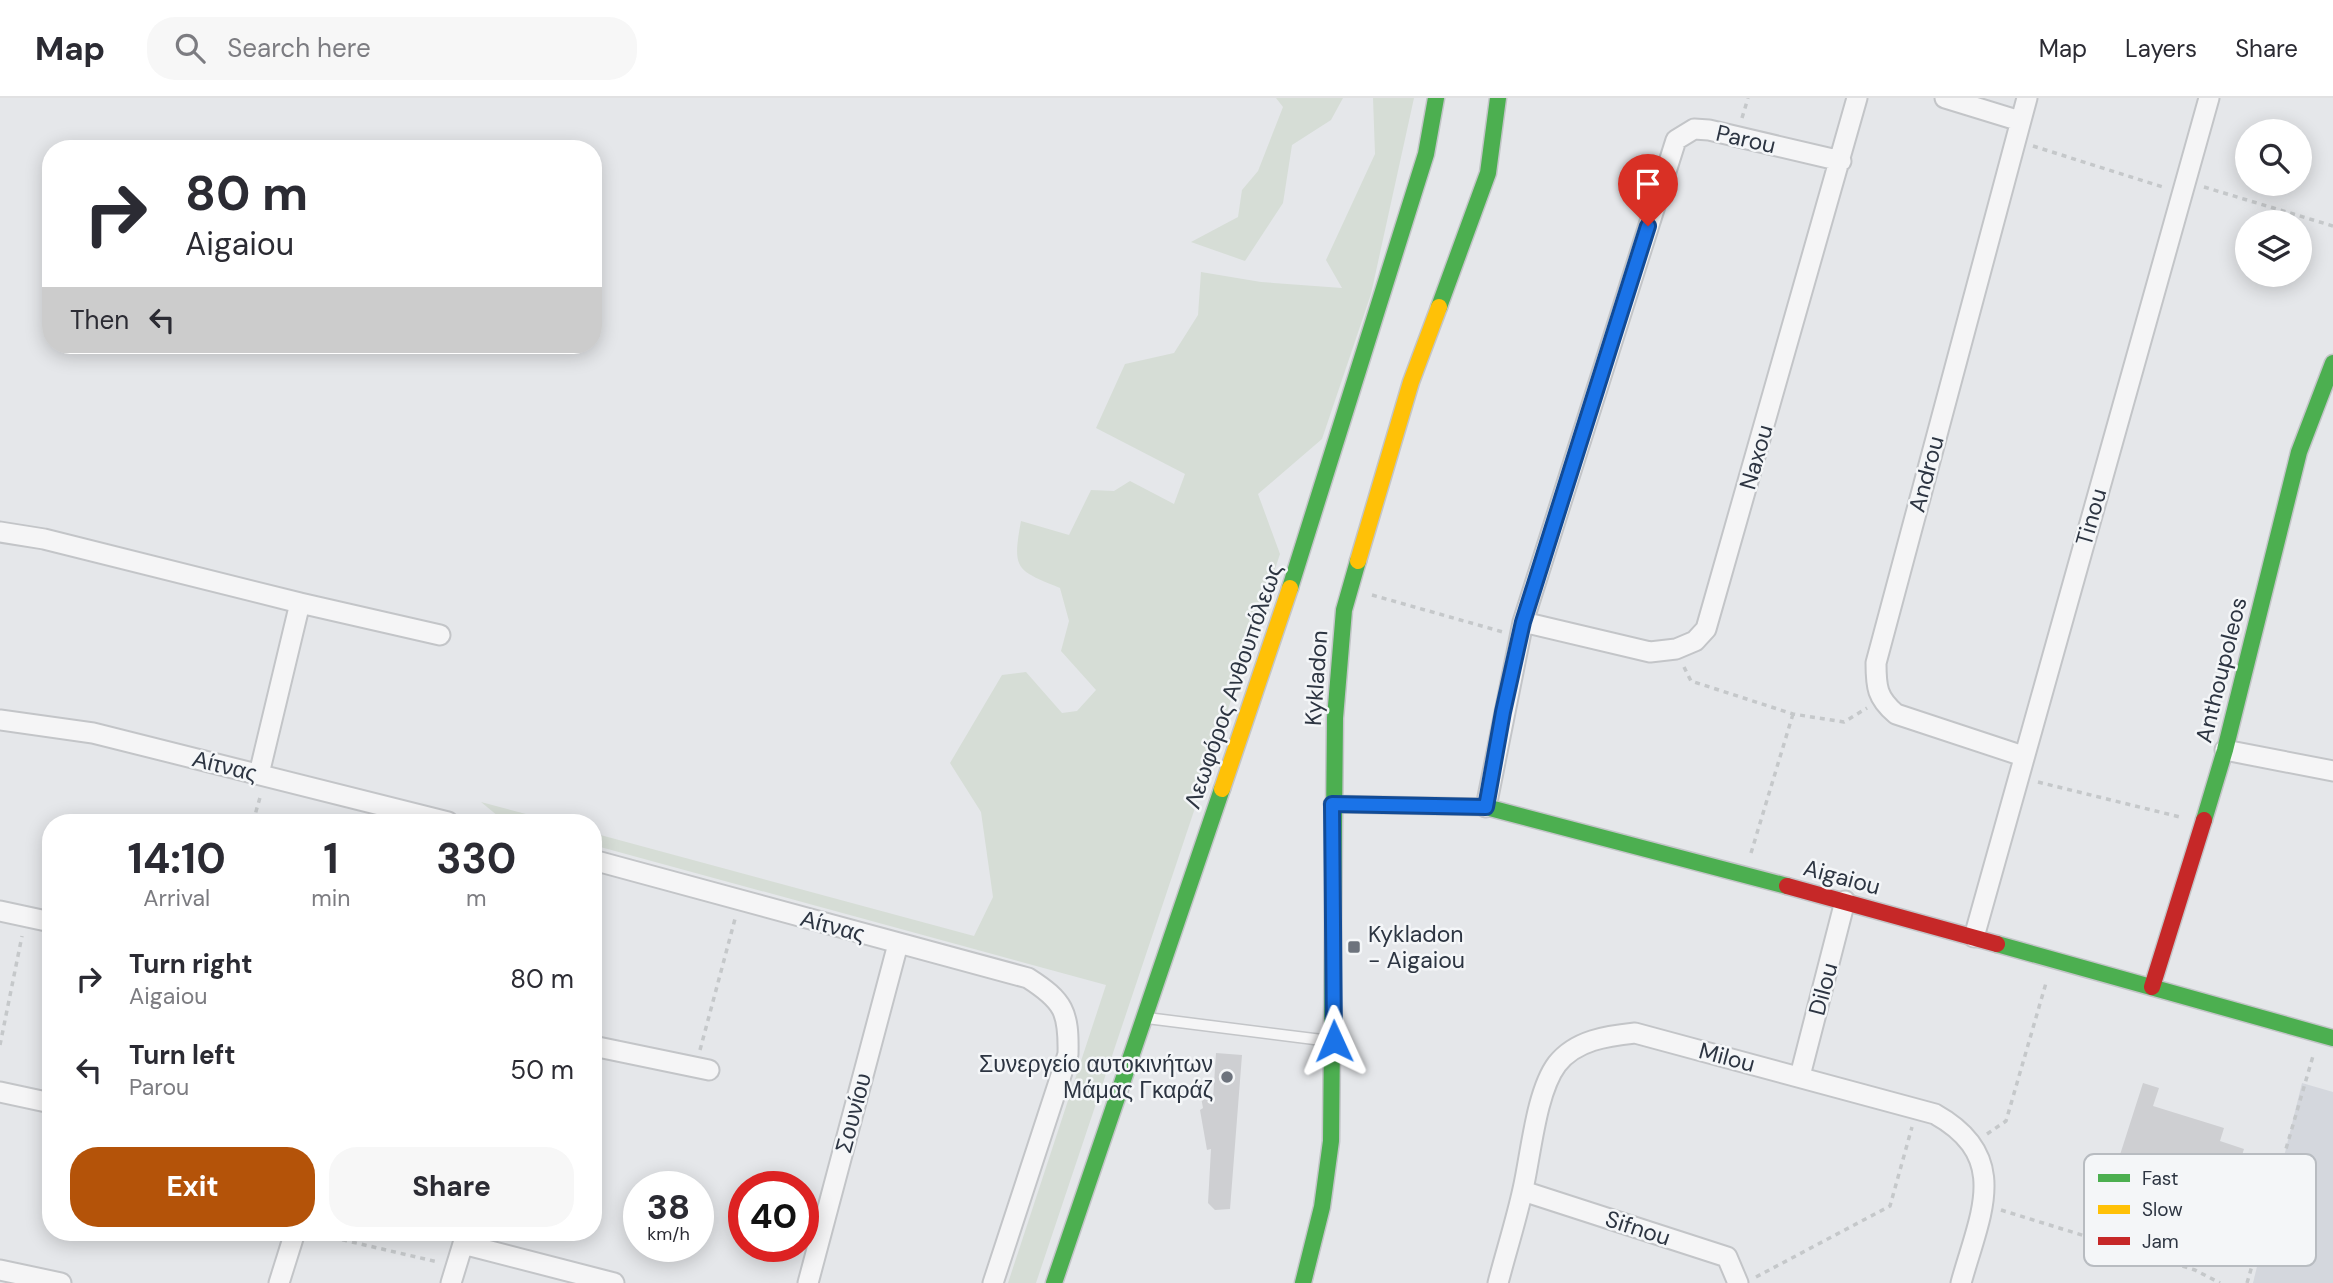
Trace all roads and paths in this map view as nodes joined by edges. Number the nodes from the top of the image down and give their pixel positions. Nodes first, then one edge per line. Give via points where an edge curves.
1 (1437, 98) edge
2 (1498, 98) edge
3 (1857, 98) edge
4 (1945, 98) edge
5 (2027, 98) edge
6 (2209, 98) edge
7 (2020, 121) junction
8 (2015, 140) junction
9 (1841, 161) junction
10 (2184, 187) junction
11 (2333, 226) edge
12 (2333, 363) edge
13 (0, 532) edge
14 (1350, 588) junction
15 (300, 603) junction
16 (1522, 629) junction
17 (440, 635) dead end
18 (1676, 649) junction
19 (1880, 700) junction
20 (1793, 714) junction
21 (0, 720) edge
22 (2225, 750) junction
23 (2023, 757) junction
24 (2333, 771) edge
25 (263, 776) junction
26 (2017, 778) junction
27 (1332, 804) junction
28 (1486, 807) junction
29 (255, 814) edge
30 (400, 814) edge
31 (2202, 822) junction
32 (602, 862) edge
33 (1744, 875) junction
34 (740, 900) junction
35 (1845, 901) junction
36 (0, 911) edge
37 (26, 917) junction
38 (42, 920) edge
39 (1974, 937) junction
40 (898, 944) junction
41 (2052, 959) junction
42 (2152, 987) junction
43 (1144, 1017) junction
44 (2326, 1036) edge
45 (1334, 1041) junction
46 (0, 1045) edge
47 (602, 1048) edge
48 (702, 1069) joint
49 (1800, 1076) junction
50 (0, 1092) edge
51 (42, 1101) edge
52 (1917, 1108) junction
53 (1973, 1143) junction
54 (2288, 1154) edge
55 (1523, 1191) junction
56 (1983, 1204) junction
57 (2084, 1235) edge
58 (292, 1241) edge
59 (338, 1241) edge
60 (464, 1241) edge
61 (475, 1241) edge
62 (2182, 1266) edge
63 (2252, 1266) edge
64 (0, 1270) edge
65 (454, 1274) edge
66 (61, 1283) edge
67 (279, 1283) edge
68 (614, 1283) edge
69 (808, 1283) edge
70 (993, 1283) edge
71 (1054, 1283) edge
72 (1303, 1283) edge
73 (1498, 1283) edge
74 (1738, 1283) edge
75 (1745, 1283) edge
76 (1961, 1283) edge
77 (2221, 1283) edge
78 (2247, 1283) edge

1 - 43 street, Λεωφόρος Ανθουπόλεως via 1426,154 1307,536
2 - 14 street, Kykladon via 1488,173 1411,383
3 - 9 street, Naxou
4 - 7 street
5 - 7 street, Androu
6 - 10 street, Tinou
7 - 8 street, Androu
8 - 10 path
8 - 19 street, Androu via 1876,663
9 - 16 street, Parou via 1709,130 1694,129 1676,140
9 - 18 street, Naxou via 1706,629 1695,641
10 - 11 path
10 - 23 street, Tinou
12 - 22 street, Anthoupoleos via 2299,452
13 - 15 street
14 - 16 path
14 - 27 street, Kykladon via 1344,610
15 - 17 street
15 - 25 street
16 - 18 street via 1650,652
16 - 28 street, Parou
18 - 20 path via 1691,681
19 - 20 path via 1844,722
19 - 23 street via 1896,714
20 - 33 path
21 - 25 street, Αίτνας via 93,733
22 - 24 street
22 - 31 street, Anthoupoleos
23 - 26 street, Tinou
25 - 29 path
25 - 30 street, Αίτνας
26 - 31 path
26 - 39 street, Tinou
27 - 28 street, Aigaiou
27 - 45 street, Kykladon
28 - 33 street, Aigaiou
31 - 42 street, Anthoupoleos
32 - 34 street, Αίτνας
33 - 35 street, Aigaiou
34 - 40 street, Αίτνας
34 - 48 path
35 - 39 street, Aigaiou
35 - 49 street, Dilou
36 - 37 street
37 - 38 street
37 - 46 path
39 - 41 street, Aigaiou
40 - 69 street, Σουνίου
40 - 70 street, Αίτνας via 1028,978 1064,1007 1068,1054
41 - 42 street, Aigaiou
41 - 53 path via 2006,1121
42 - 44 street, Aigaiou
43 - 45 lane
43 - 71 street, Λεωφόρος Ανθουπόλεως
44 - 54 path
45 - 72 street, Kykladon via 1331,1141 1322,1207
47 - 48 street
49 - 52 street, Milou
49 - 55 street, Milou via 1636,1033 1602,1037 1574,1050 1557,1065 1544,1094
50 - 51 street
52 - 53 street, Milou via 1957,1126
52 - 75 path via 1890,1206
53 - 56 street via 1984,1171
55 - 73 street, Milou
55 - 74 street, Sifnou via 1727,1257
56 - 57 path
56 - 76 street
58 - 67 street
59 - 65 path
60 - 65 street
61 - 68 street
62 - 77 path
63 - 78 path
64 - 66 street

